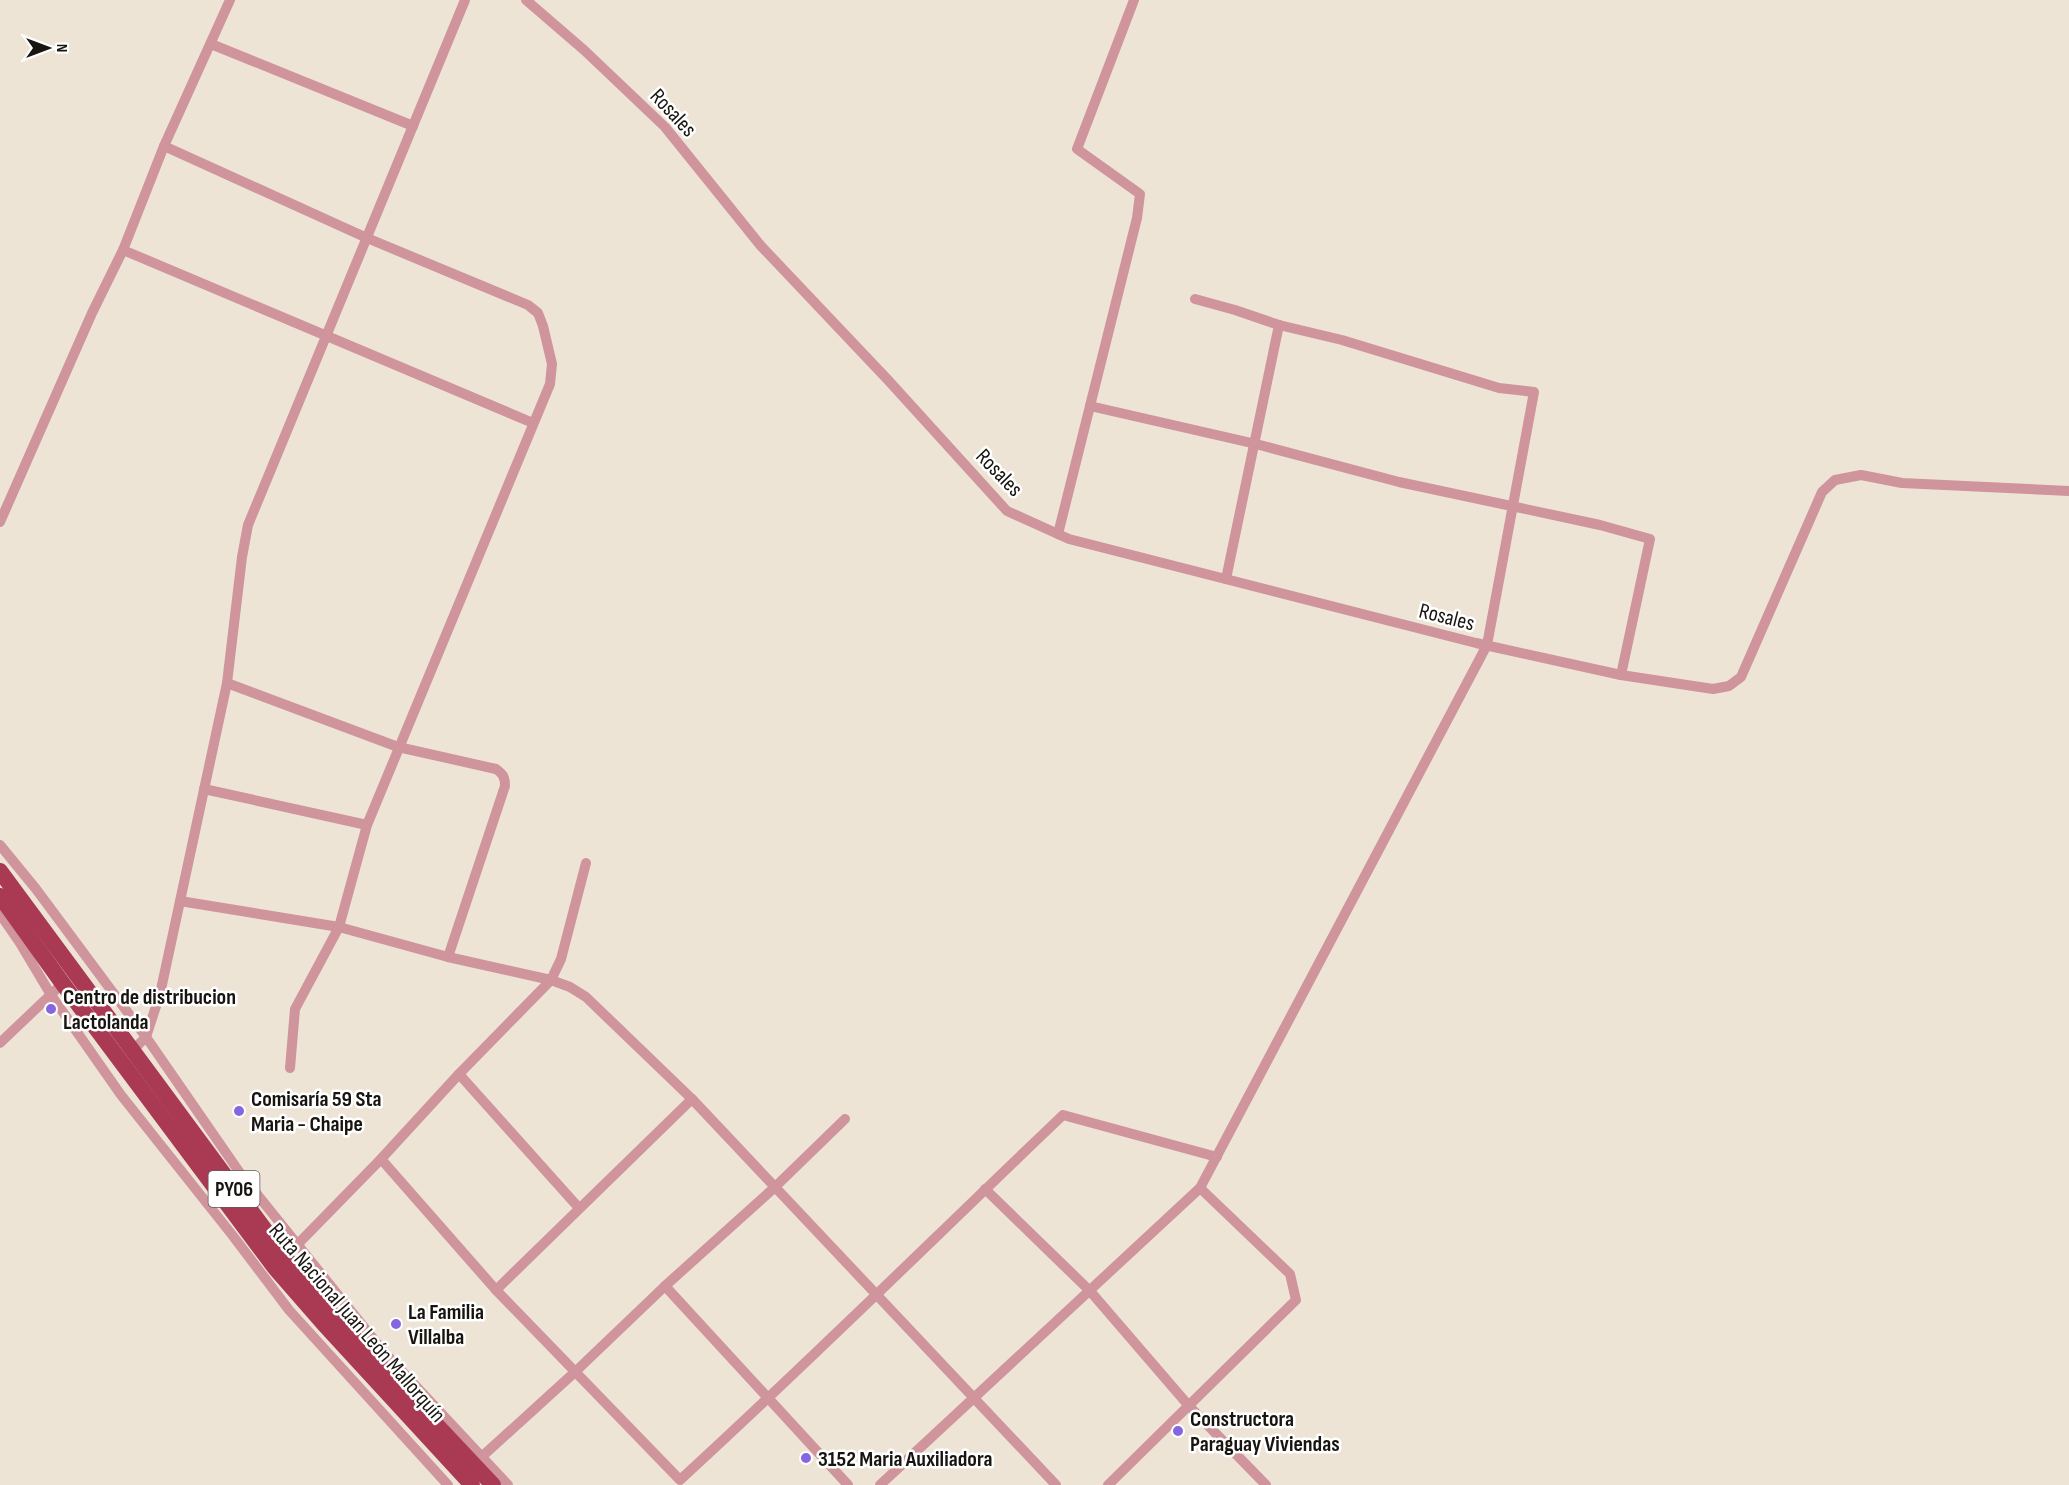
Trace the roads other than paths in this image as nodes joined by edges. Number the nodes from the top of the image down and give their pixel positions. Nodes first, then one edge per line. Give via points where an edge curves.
1 (230, 0) edge
2 (465, 0) edge
3 (526, 0) edge
4 (1134, 0) edge
5 (212, 44) junction
6 (413, 126) junction
7 (165, 146) junction
8 (367, 238) junction
9 (123, 250) junction
10 (1195, 299) dead end
11 (1279, 325) junction
12 (326, 336) junction
13 (1090, 406) junction
14 (532, 423) junction
15 (1256, 444) junction
16 (2069, 491) edge
17 (1513, 507) junction
18 (0, 522) edge
19 (1059, 534) junction
20 (1226, 579) junction
21 (1487, 645) junction
22 (1621, 675) junction
23 (227, 683) junction
24 (398, 747) junction
25 (204, 789) junction
26 (367, 825) junction
27 (0, 845) edge
28 (586, 863) dead end
29 (0, 871) edge
30 (0, 896) edge
31 (180, 901) junction
32 (0, 914) edge
33 (36, 919) junction
34 (339, 927) junction
35 (448, 957) junction
36 (551, 980) junction
37 (60, 986) junction
38 (146, 1037) junction
39 (0, 1043) edge
40 (133, 1050) junction
41 (290, 1068) dead end
42 (148, 1071) junction
43 (459, 1074) junction
44 (692, 1099) junction
45 (845, 1119) dead end
46 (1217, 1157) junction
47 (381, 1159) junction
48 (775, 1187) junction
49 (1200, 1188) junction
50 (986, 1189) junction
51 (579, 1208) junction
52 (297, 1245) junction
53 (275, 1268) junction
54 (665, 1286) junction
55 (496, 1290) junction
56 (1090, 1291) junction
57 (876, 1293) junction
58 (576, 1372) junction
59 (769, 1399) junction
60 (975, 1399) junction
61 (1189, 1406) junction
62 (472, 1470) edge
63 (448, 1485) edge
64 (494, 1485) edge
65 (508, 1485) edge
66 (848, 1485) edge
67 (880, 1485) edge
68 (1056, 1485) edge
69 (1108, 1485) edge
70 (1266, 1485) edge

1 - 5 street
2 - 6 street
3 - 19 street, Rosales via 665,127 761,246 1007,511
4 - 13 street via 1077,149 1140,194
5 - 6 street
5 - 7 street
6 - 8 street
7 - 8 street
7 - 9 street
8 - 12 street
8 - 14 street via 528,305 538,314 552,374
9 - 12 street
9 - 18 street
10 - 11 street
11 - 15 street
11 - 17 street via 1499,388 1534,392
12 - 14 street
12 - 23 street via 248,525
13 - 15 street
13 - 19 street
14 - 24 street
15 - 17 street
15 - 20 street
16 - 22 street, Rosales via 1902,483 1861,475 1835,480 1822,492 1741,677 1729,686 1713,689
17 - 21 street
17 - 22 street via 1650,539
19 - 20 street, Rosales
20 - 21 street, Rosales
21 - 22 street, Rosales
21 - 46 street
23 - 24 street
23 - 25 street
24 - 26 street
24 - 35 street via 496,769 505,779
25 - 26 street
25 - 31 street
26 - 34 street
27 - 38 street
28 - 36 street via 561,959
29 - 33 highway, Ruta Nacional Juan León Mallorquín / PY06
30 - 37 highway, Ruta Nacional Juan León Mallorquín / PY06
31 - 34 street
31 - 38 street via 160,994
32 - 37 street via 20,943
33 - 37 street
33 - 40 highway, Ruta Nacional Juan León Mallorquín / PY06
34 - 35 street
34 - 41 street via 295,1009
35 - 36 street
36 - 43 street
36 - 44 street via 586,997
37 - 39 street
37 - 42 street via 73,982 129,1059
37 - 53 highway, Ruta Nacional Juan León Mallorquín / PY06
38 - 40 street
38 - 52 street via 240,1173
40 - 42 highway, Ruta Nacional Juan León Mallorquín / PY06
42 - 53 highway, Ruta Nacional Juan León Mallorquín / PY06
43 - 47 street
43 - 51 street
44 - 48 street
44 - 51 street
45 - 48 street
46 - 49 street
46 - 50 street via 1063,1115
47 - 52 street
47 - 55 street
48 - 54 street
48 - 57 street
49 - 56 street
49 - 61 street via 1290,1274 1296,1299
50 - 56 street
50 - 57 street
51 - 55 street
52 - 53 street
52 - 62 street
53 - 62 highway, Ruta Nacional Juan León Mallorquín / PY06 via 323,1323
53 - 63 street via 289,1310
54 - 58 street
54 - 59 street
55 - 58 street
56 - 60 street
56 - 61 street
57 - 59 street
57 - 60 street
58 - 59 street via 680,1480
58 - 62 street
59 - 66 street
60 - 67 street
60 - 68 street
61 - 69 street
61 - 70 street
62 - 64 highway, Ruta Nacional Juan León Mallorquín / PY06
62 - 65 street

